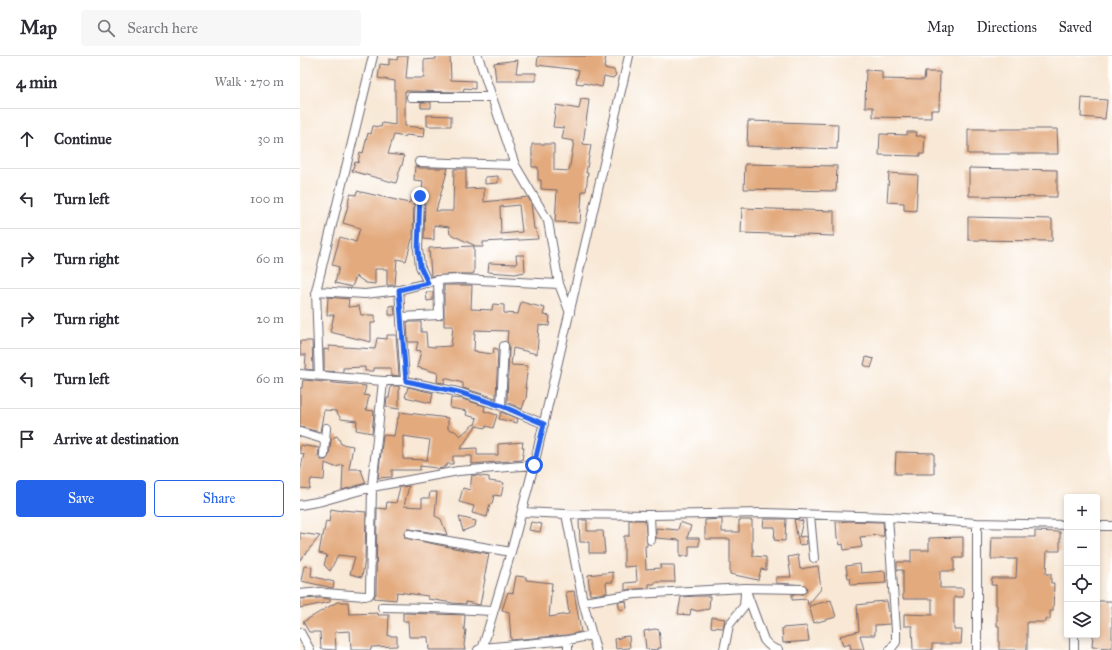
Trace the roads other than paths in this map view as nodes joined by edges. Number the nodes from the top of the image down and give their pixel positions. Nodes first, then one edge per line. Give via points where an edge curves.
1 (373, 56) edge
2 (478, 56) edge
3 (629, 56) edge
4 (411, 97) dead end
5 (491, 97) junction
6 (419, 162) dead end
7 (515, 165) junction
8 (420, 196) dead end
9 (438, 280) junction
10 (428, 283) junction
11 (559, 284) junction
12 (399, 290) junction
13 (316, 291) junction
14 (570, 313) junction
15 (401, 317) junction
16 (504, 346) dead end
17 (300, 374) edge
18 (319, 375) junction
19 (384, 381) junction
20 (406, 381) junction
21 (502, 406) junction
22 (544, 424) junction
23 (326, 428) dead end
24 (300, 432) edge
25 (326, 440) junction
26 (324, 455) dead end
27 (534, 465) junction
28 (372, 487) junction
29 (300, 505) edge
30 (522, 512) junction
31 (566, 514) junction
32 (650, 515) junction
33 (810, 515) junction
34 (888, 518) junction
35 (977, 523) junction
36 (1064, 525) edge
37 (1100, 526) edge
38 (1112, 526) edge
39 (409, 534) dead end
40 (651, 540) dead end
41 (511, 552) junction
42 (814, 558) dead end
43 (745, 588) junction
44 (802, 589) dead end
45 (300, 594) edge
46 (583, 602) junction
47 (382, 608) dead end
48 (493, 612) junction
49 (300, 632) edge
50 (592, 635) junction
51 (1074, 638) edge
52 (568, 640) junction
53 (480, 649) edge
54 (310, 650) edge
55 (568, 650) edge
56 (596, 650) edge
57 (724, 650) edge
58 (778, 650) edge
59 (890, 650) edge
60 (977, 650) edge
61 (1074, 650) edge

1 - 13 street
2 - 5 street
3 - 14 street
4 - 5 street
5 - 7 street
6 - 7 street
7 - 11 street via 548,221
8 - 10 street via 418,249 420,266
9 - 10 street
9 - 11 street
9 - 15 street via 439,315
10 - 12 street
11 - 14 street
12 - 13 street via 364,294
12 - 15 street
13 - 18 street
14 - 22 street
15 - 20 street
16 - 21 street
17 - 18 street
18 - 19 street
19 - 20 street
19 - 28 street
20 - 21 street via 458,392
21 - 22 street
22 - 27 street
23 - 25 street
24 - 25 street
25 - 26 street
27 - 28 street via 458,471
27 - 30 street
28 - 29 street
28 - 45 street via 369,595 321,592
30 - 31 street
30 - 41 street
31 - 32 street
31 - 46 street
32 - 33 street
32 - 40 street
33 - 34 street
33 - 42 street
34 - 35 street
34 - 59 street via 896,630 896,642
35 - 36 street
35 - 60 street
37 - 38 street
39 - 41 street
41 - 48 street
43 - 44 street
43 - 46 street via 635,594
43 - 57 street via 744,606 729,626
43 - 58 street via 764,640
46 - 50 street
47 - 48 street
48 - 53 street
49 - 54 street
50 - 52 street
50 - 56 street
51 - 61 street
52 - 53 street
52 - 55 street

